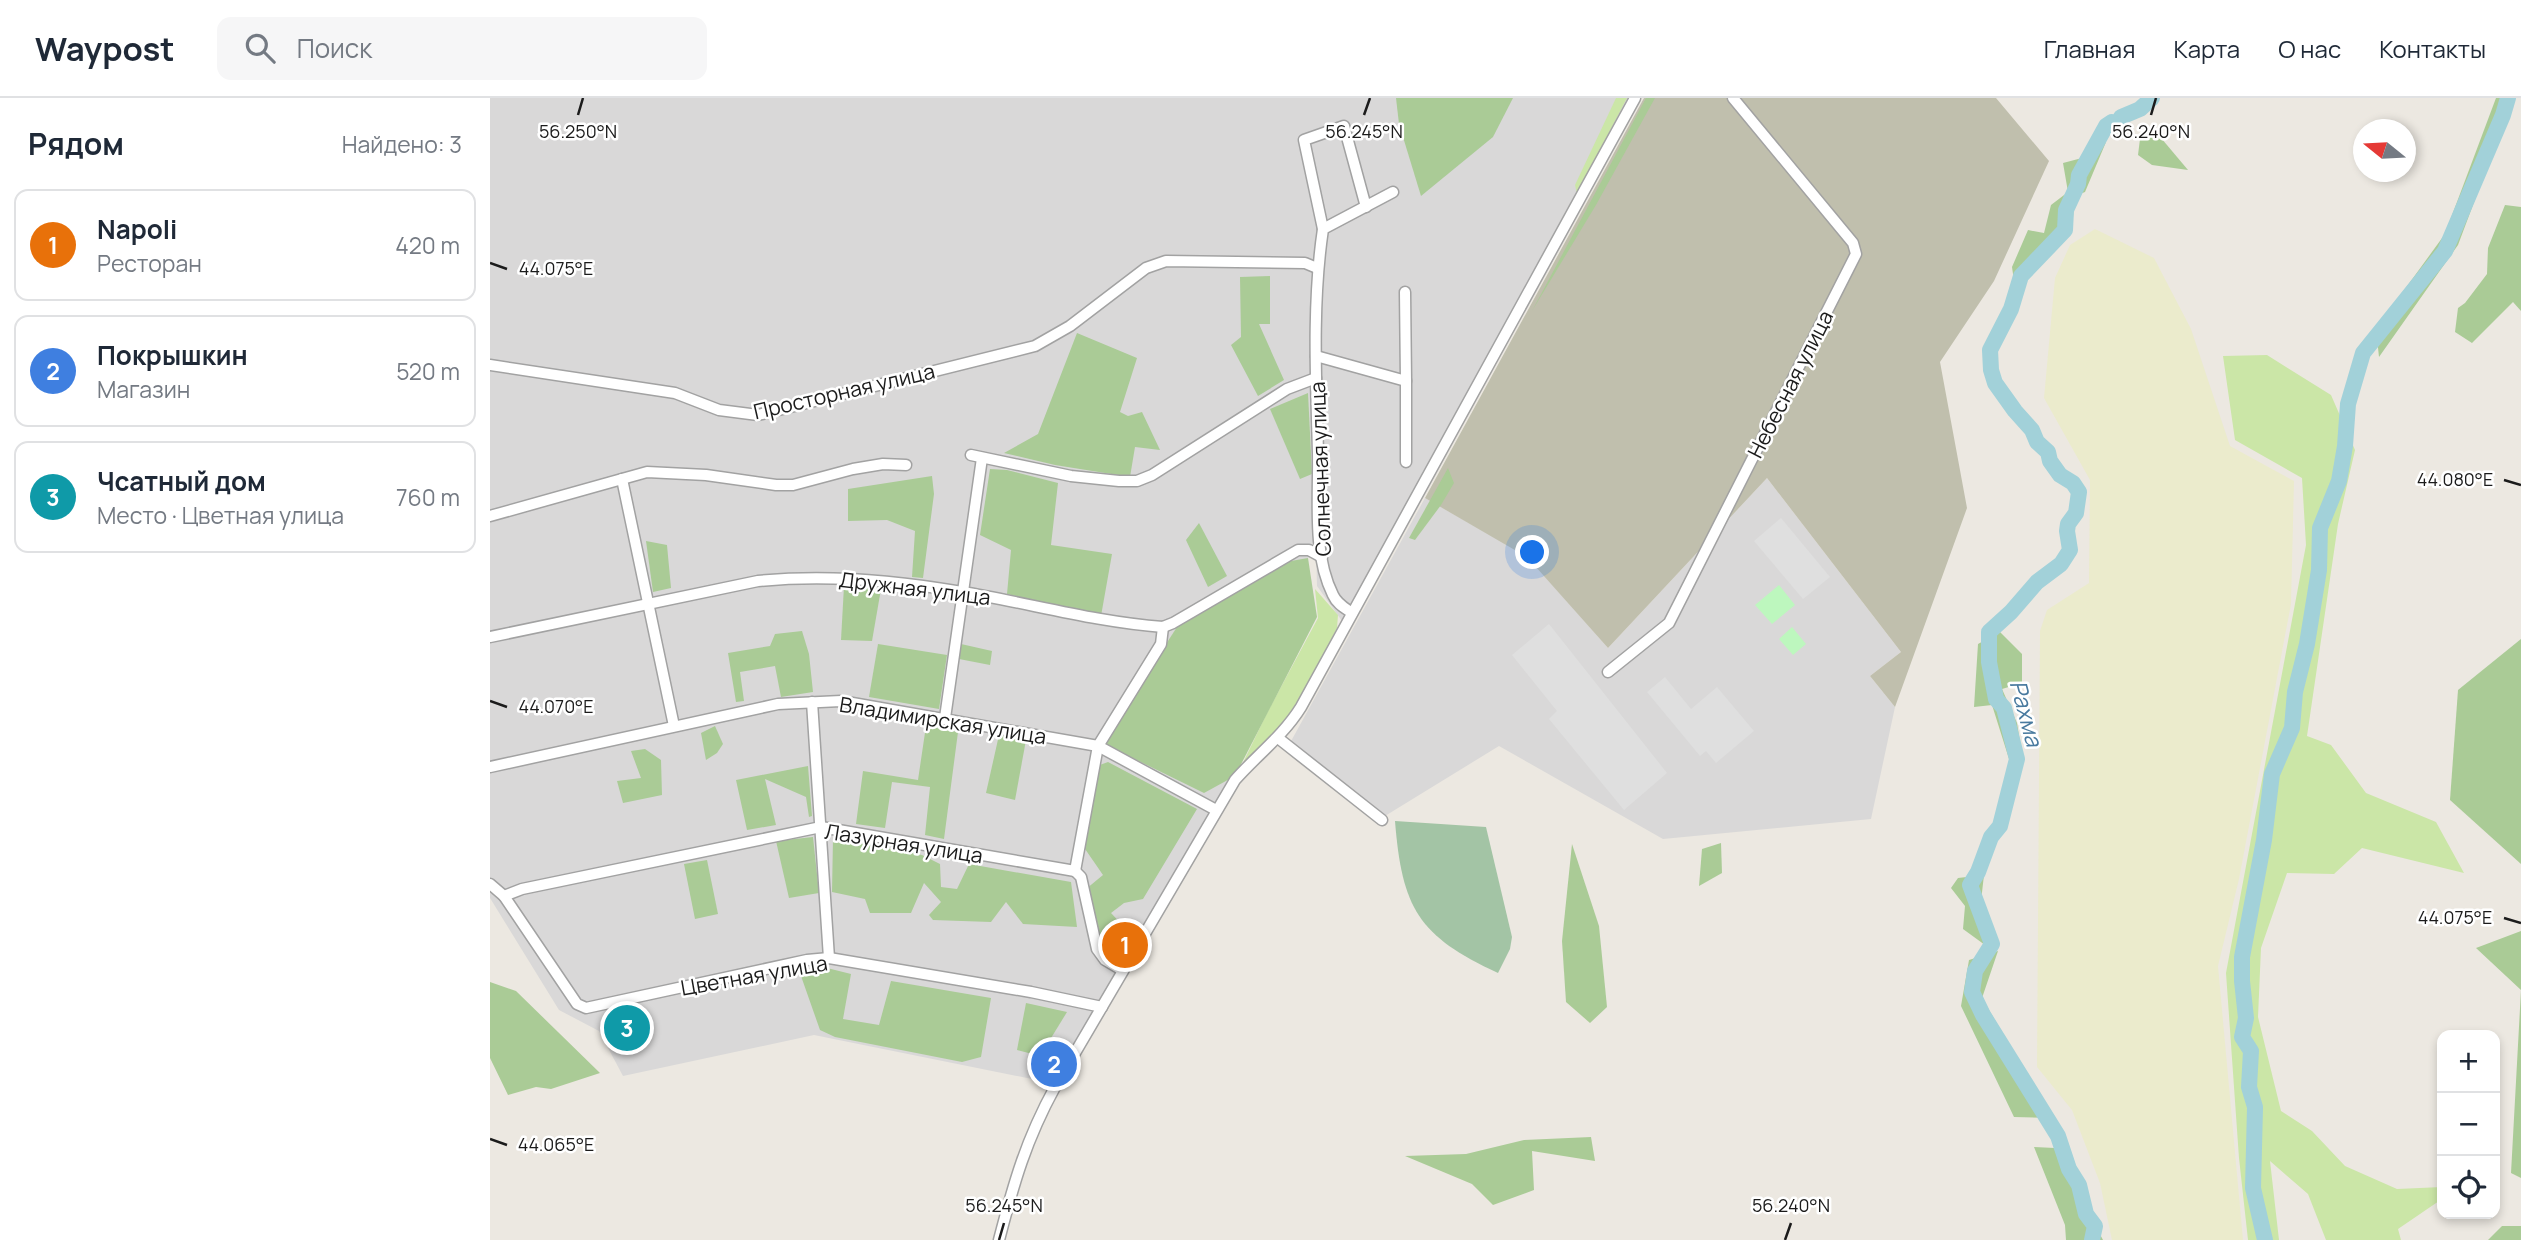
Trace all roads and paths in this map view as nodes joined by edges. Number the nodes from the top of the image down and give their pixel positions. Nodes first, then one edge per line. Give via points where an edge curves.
1 (1635, 98) edge
2 (1733, 98) edge
3 (1393, 192) dead end
4 (1366, 207) junction
5 (1323, 229) junction
6 (1317, 268) junction
7 (1405, 292) dead end
8 (1316, 356) junction
9 (490, 365) edge
10 (1316, 378) junction
11 (1406, 381) junction
12 (971, 455) dead end
13 (982, 458) junction
14 (1406, 463) dead end
15 (906, 465) dead end
16 (622, 479) junction
17 (490, 516) edge
18 (1322, 557) junction
19 (963, 592) junction
20 (649, 604) junction
21 (1352, 613) junction
22 (1163, 627) junction
23 (490, 637) edge
24 (1608, 672) dead end
25 (812, 702) junction
26 (945, 718) junction
27 (674, 726) junction
28 (1278, 738) junction
29 (1098, 746) junction
30 (490, 767) edge
31 (1216, 810) junction
32 (1382, 820) dead end
33 (821, 827) junction
34 (1075, 872) junction
35 (490, 884) edge
36 (504, 896) junction
37 (829, 958) junction
38 (1122, 970) junction
39 (1102, 1007) junction
40 (999, 1240) edge

1 - 21 street
2 - 24 street, Небесная улица via 1853,243 1856,254 1669,623
3 - 4 street
4 - 5 street
4 - 5 street, Солнечная улица via 1345,126 1304,140
5 - 6 street, Солнечная улица
6 - 8 street, Солнечная улица
6 - 9 street, Просторная улица via 1305,263 1166,261 1146,268 1070,326 1035,346 758,415 719,410 675,393
7 - 11 street
8 - 10 street, Солнечная улица
8 - 11 street, Солнечная улица
10 - 13 street via 1287,389 1137,481 1071,476
10 - 18 street, Солнечная улица
11 - 14 street
12 - 13 street
13 - 19 street
15 - 16 street via 863,467 793,485 647,472
16 - 17 street
16 - 20 street
18 - 21 street, Солнечная улица via 1333,596
18 - 22 street via 1297,550
19 - 20 street, Дружная улица via 842,577 792,578
19 - 22 street, Дружная улица via 1079,616
19 - 26 street
20 - 23 street, Дружная улица
20 - 27 street
21 - 28 street via 1301,707
22 - 29 street via 1161,644
25 - 26 street, Владимирская улица via 841,701
25 - 27 street, Владимирская улица via 778,704
25 - 33 street
26 - 29 street, Владимирская улица
27 - 30 street, Владимирская улица
28 - 31 street via 1247,766
28 - 32 street
29 - 31 street, Владимирская улица
29 - 34 street
31 - 38 street
33 - 34 street, Лазурная улица
33 - 36 street, Лазурная улица
33 - 37 street
34 - 38 street via 1081,877 1097,949
35 - 36 street
36 - 37 street, Цветная улица via 577,1004 586,1008
37 - 39 street, Цветная улица
38 - 39 street
39 - 40 street via 1030,1134

